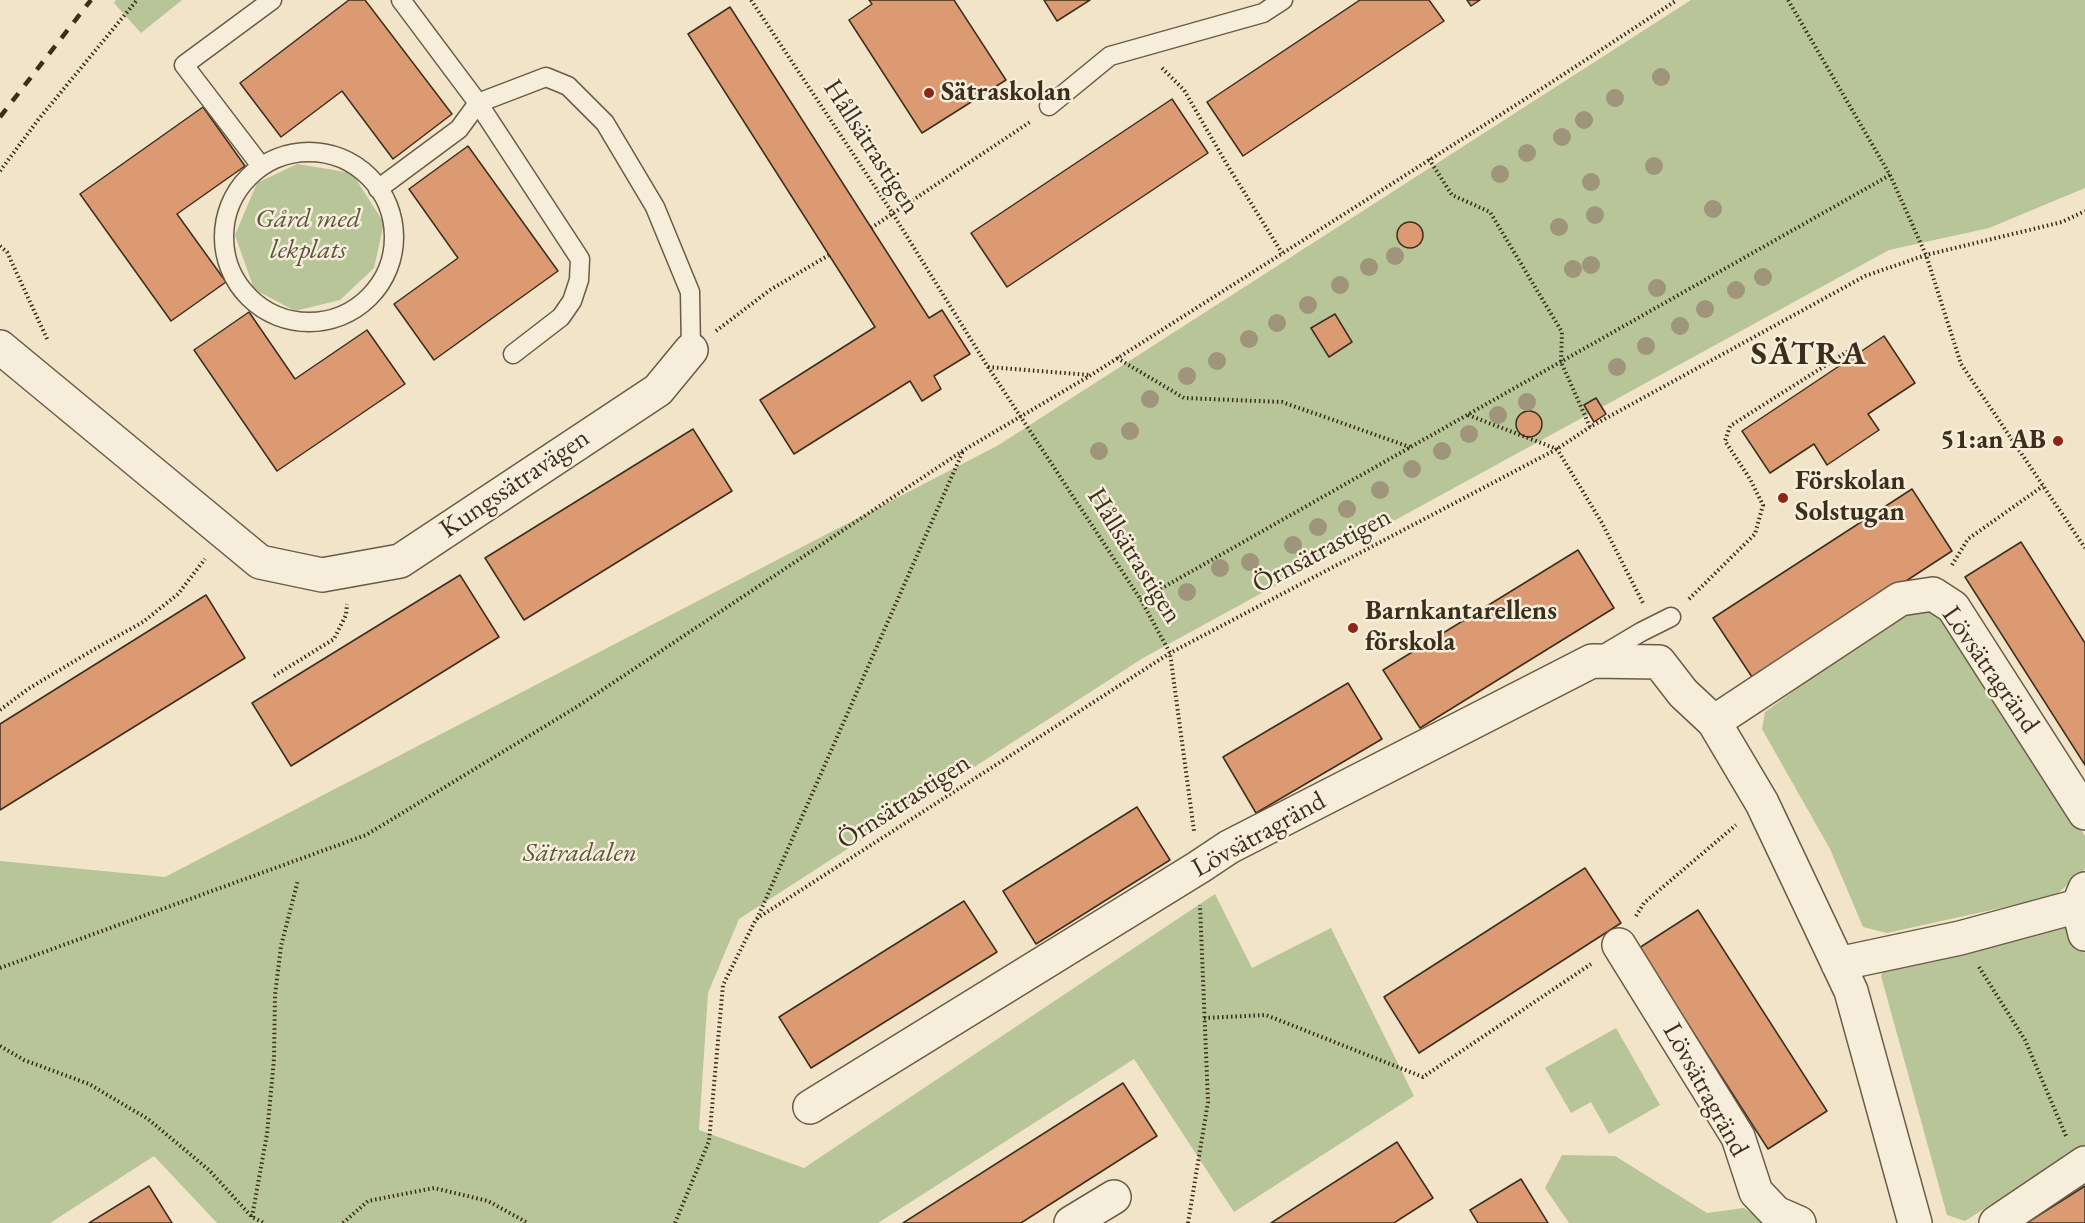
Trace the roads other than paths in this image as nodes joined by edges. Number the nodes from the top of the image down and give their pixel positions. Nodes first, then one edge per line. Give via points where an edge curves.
1 (272, 0) edge
2 (401, 0) edge
3 (1283, 0) edge
4 (478, 104) junction
5 (1049, 106) road end
6 (261, 166) junction
7 (378, 189) junction
8 (0, 347) edge
9 (691, 350) joint
10 (513, 354) dead end
11 (1671, 617) road end
12 (1592, 661) junction
13 (1714, 722) junction
14 (2085, 813) edge
15 (2083, 909) edge
16 (1619, 945) road end
17 (1838, 964) junction
18 (810, 1107) dead end
19 (2082, 1165) edge
20 (1114, 1197) dead end
21 (1081, 1220) edge
22 (1799, 1223) edge
23 (1916, 1223) edge
24 (1996, 1223) edge

1 - 6 lane via 184,64
2 - 4 lane
3 - 5 lane via 1263,13 1110,56
4 - 7 lane via 459,129
4 - 9 lane via 546,77 568,86 605,123 655,207 690,292
4 - 10 lane via 580,258 579,280 561,317
6 - 7 lane via 293,153 329,154 361,169
6 - 7 lane via 236,192 224,226 226,261 243,293 272,314 306,323 341,316 361,303 389,266 394,231
8 - 9 street, Kungssätravägen via 260,562 322,575 400,561 658,390
11 - 12 lane
12 - 13 street, Lövsätragränd via 1659,662 1683,693
12 - 18 street, Lövsätragränd via 1229,847
13 - 14 street, Lövsätragränd via 1900,599 1933,594 1953,607
13 - 17 street, Lövsätragränd via 1762,803
15 - 17 street
16 - 22 street, Lövsätragränd via 1738,1137 1756,1192 1776,1213
17 - 23 street, Lövsätragränd via 1851,990
19 - 24 street
20 - 21 street

